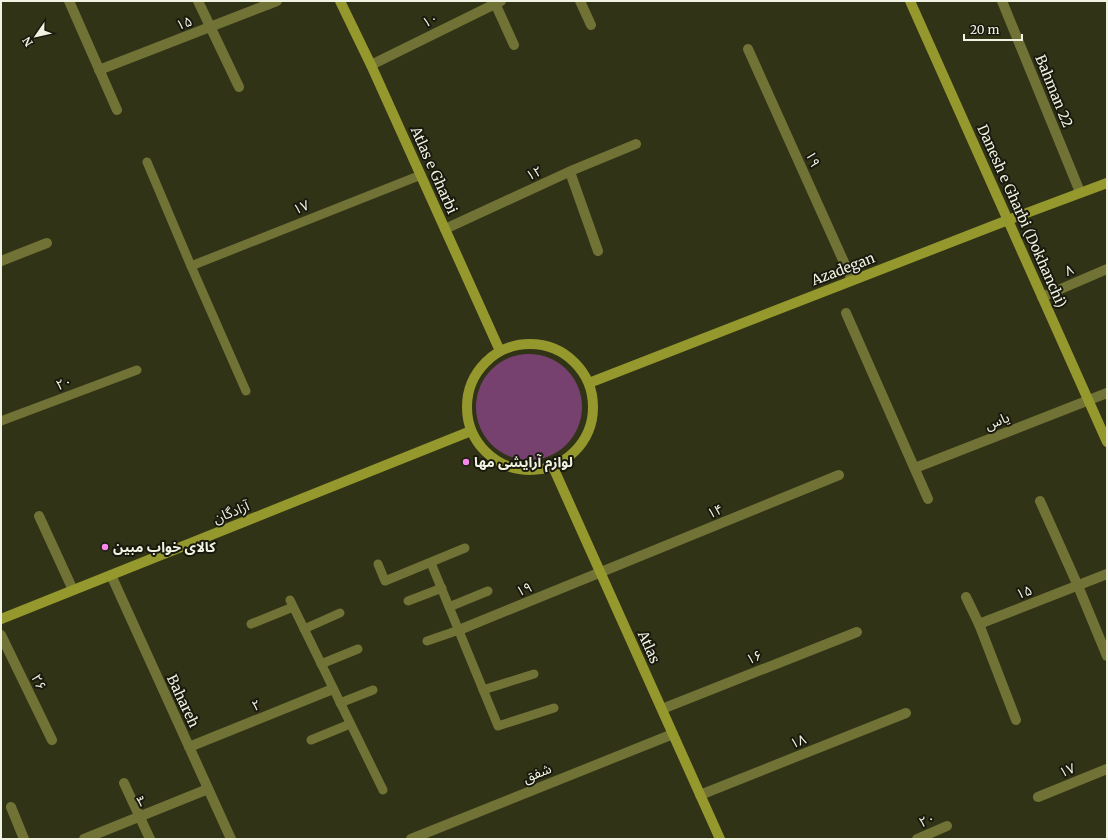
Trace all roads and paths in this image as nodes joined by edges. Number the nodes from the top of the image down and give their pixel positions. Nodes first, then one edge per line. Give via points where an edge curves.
1 (69, 1) edge
2 (198, 1) edge
3 (278, 1) edge
4 (340, 1) edge
5 (580, 1) edge
6 (910, 1) edge
7 (1002, 1) edge
8 (497, 2) edge
9 (591, 25) dead end
10 (211, 28) junction
11 (514, 45) dead end
12 (748, 49) dead end
13 (371, 65) junction
14 (99, 70) junction
15 (239, 87) dead end
16 (117, 110) dead end
17 (636, 144) dead end
18 (147, 162) dead end
19 (570, 172) junction
20 (421, 175) junction
21 (1107, 183) edge
22 (1080, 192) junction
23 (1008, 220) junction
24 (445, 229) junction
25 (47, 243) dead end
26 (598, 251) dead end
27 (1, 261) edge
28 (191, 266) junction
29 (1107, 269) edge
30 (852, 280) junction
31 (1042, 297) junction
32 (846, 313) dead end
33 (500, 351) junction
34 (137, 370) dead end
35 (589, 383) junction
36 (246, 391) dead end
37 (1107, 393) edge
38 (1088, 399) junction
39 (1, 421) edge
40 (471, 431) junction
41 (1107, 442) edge
42 (553, 466) junction
43 (915, 468) junction
44 (839, 475) dead end
45 (928, 499) dead end
46 (1040, 501) dead end
47 (39, 516) dead end
48 (465, 548) dead end
49 (431, 563) junction
50 (378, 564) dead end
51 (600, 572) junction
52 (1107, 574) edge
53 (110, 575) junction
54 (1078, 586) junction
55 (442, 588) junction
56 (73, 590) junction
57 (488, 591) dead end
58 (966, 597) dead end
59 (408, 601) dead end
60 (449, 607) junction
61 (340, 613) dead end
62 (1, 619) edge
63 (251, 624) dead end
64 (979, 624) junction
65 (304, 629) junction
66 (459, 630) junction
67 (857, 632) dead end
68 (1, 635) edge
69 (428, 642) dead end
70 (358, 649) dead end
71 (1107, 656) edge
72 (321, 664) junction
73 (534, 674) dead end
74 (333, 690) junction
75 (373, 690) dead end
76 (483, 690) junction
77 (340, 703) junction
78 (554, 708) dead end
79 (662, 709) junction
80 (906, 713) dead end
81 (1016, 720) dead end
82 (350, 724) junction
83 (673, 734) junction
84 (52, 740) dead end
85 (311, 740) dead end
86 (189, 747) junction
87 (1107, 769) edge
88 (124, 783) dead end
89 (208, 789) junction
90 (383, 790) dead end
91 (700, 795) junction
92 (1038, 797) dead end
93 (11, 807) dead end
94 (140, 816) junction
95 (947, 826) dead end
96 (24, 839) edge
97 (84, 839) edge
98 (150, 839) edge
99 (231, 839) edge
100 (411, 839) edge
101 (720, 839) edge
102 (917, 839) edge

1 - 14 street
2 - 10 street
3 - 10 street, ۱۵
4 - 13 main road, Atlas e Gharbi
5 - 9 street
6 - 23 main road, Danesh e Gharbi (Dokhanchi)
7 - 22 street, Bahman 22
8 - 11 street
8 - 13 street, ۱۰
10 - 14 street, ۱۵
10 - 15 street
12 - 30 street, ۱۹
13 - 20 main road, Atlas e Gharbi
14 - 16 street
17 - 19 street, ۱۲
18 - 28 lane
19 - 24 street, ۱۲
19 - 26 street
20 - 24 main road, Atlas e Gharbi
20 - 28 lane, ۱۷
21 - 22 main road, Azadegan
22 - 23 main road, Azadegan
23 - 30 main road, Azadegan
23 - 31 main road, Danesh e Gharbi (Dokhanchi)
24 - 33 main road, Atlas e Gharbi
25 - 27 street
28 - 36 lane
29 - 31 street, ۸
30 - 35 main road, Azadegan
31 - 38 main road, Danesh e Gharbi (Dokhanchi)
32 - 43 street
33 - 35 main road via 516,345 534,343 551,347 567,355 580,368
33 - 40 main road via 485,362 474,377 468,394 467,413
34 - 39 lane, ۲۰
35 - 42 main road via 594,402 592,423 584,441 570,456
37 - 38 street
38 - 41 main road, Danesh e Gharbi (Dokhanchi)
38 - 43 street, یاس
40 - 42 main road via 482,448 508,466 534,470
40 - 53 main road, آزادگان
42 - 51 main road, Atlas
43 - 45 street
44 - 51 street, ۱۴
46 - 54 street
47 - 56 street
48 - 49 lane
49 - 50 lane via 385,581
49 - 55 lane
51 - 66 street, ۱۹
51 - 79 main road, Atlas
52 - 54 street, ۱۵
53 - 56 main road, آزادگان
53 - 86 street, Bahareh
54 - 64 street, ۱۵
54 - 71 street
55 - 59 lane
55 - 60 lane
56 - 62 main road, آزادگان
57 - 60 lane
58 - 64 street
60 - 66 lane
61 - 65 lane
63 - 65 lane via 292,604
64 - 81 street
65 - 72 lane
66 - 69 lane
66 - 76 lane
67 - 79 street, ۱۶
68 - 84 street, ۲۶
70 - 72 lane
72 - 74 lane
73 - 76 lane
74 - 77 lane
74 - 86 street, ۲
75 - 77 lane
76 - 78 lane via 498,726
77 - 82 lane
79 - 83 main road, Atlas
80 - 91 street, ۱۸
82 - 85 lane
82 - 90 lane
83 - 91 main road, Atlas
83 - 100 street, شفق
86 - 89 street, Bahareh
87 - 92 street, ۱۷
88 - 94 street
89 - 94 street, ۳
89 - 99 street, Bahareh
91 - 101 main road, Atlas
93 - 96 street
94 - 97 street, ۳
94 - 98 street
95 - 102 street, ۲۰

